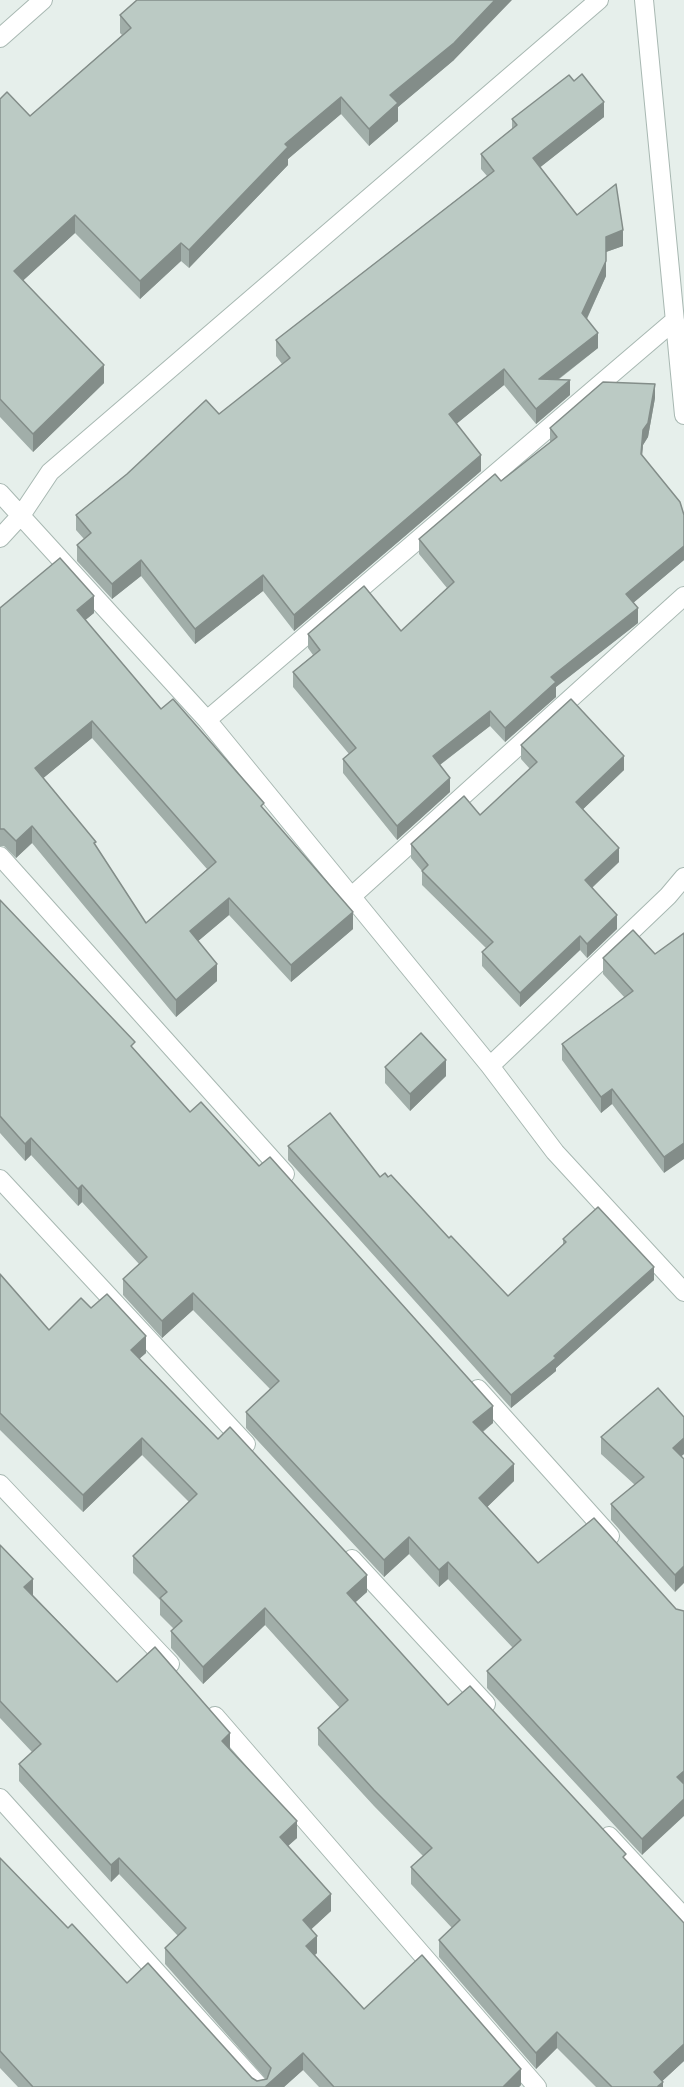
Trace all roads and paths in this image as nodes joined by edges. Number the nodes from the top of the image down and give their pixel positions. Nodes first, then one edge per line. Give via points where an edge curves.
1 (599, 0) edge
2 (644, 0) edge
3 (30, 4) edge
4 (0, 38) edge
5 (675, 320) junction
6 (684, 415) edge
7 (0, 493) edge
8 (22, 514) junction
9 (0, 538) edge
10 (684, 596) edge
11 (207, 720) junction
12 (0, 856) edge
13 (684, 877) edge
14 (352, 896) junction
15 (490, 1066) junction
16 (0, 1179) edge
17 (294, 1184) edge
18 (684, 1292) edge
19 (469, 1379) edge
20 (255, 1454) edge
21 (0, 1484) edge
22 (336, 1541) edge
23 (620, 1547) edge
24 (179, 1674) edge
25 (202, 1701) edge
26 (498, 1716) edge
27 (0, 1798) edge
28 (595, 1821) edge
29 (684, 1917) edge
30 (260, 2087) edge
31 (537, 2087) edge

1 - 8 street via 50,472
2 - 5 street
3 - 4 street
5 - 6 street
5 - 11 street
7 - 8 street
8 - 9 street
8 - 11 street
10 - 14 street
11 - 14 street
12 - 17 street
13 - 15 street
14 - 15 street
15 - 18 street via 555,1152
16 - 20 street
19 - 23 street
21 - 24 street
22 - 26 street
25 - 31 street
27 - 30 street
28 - 29 street

